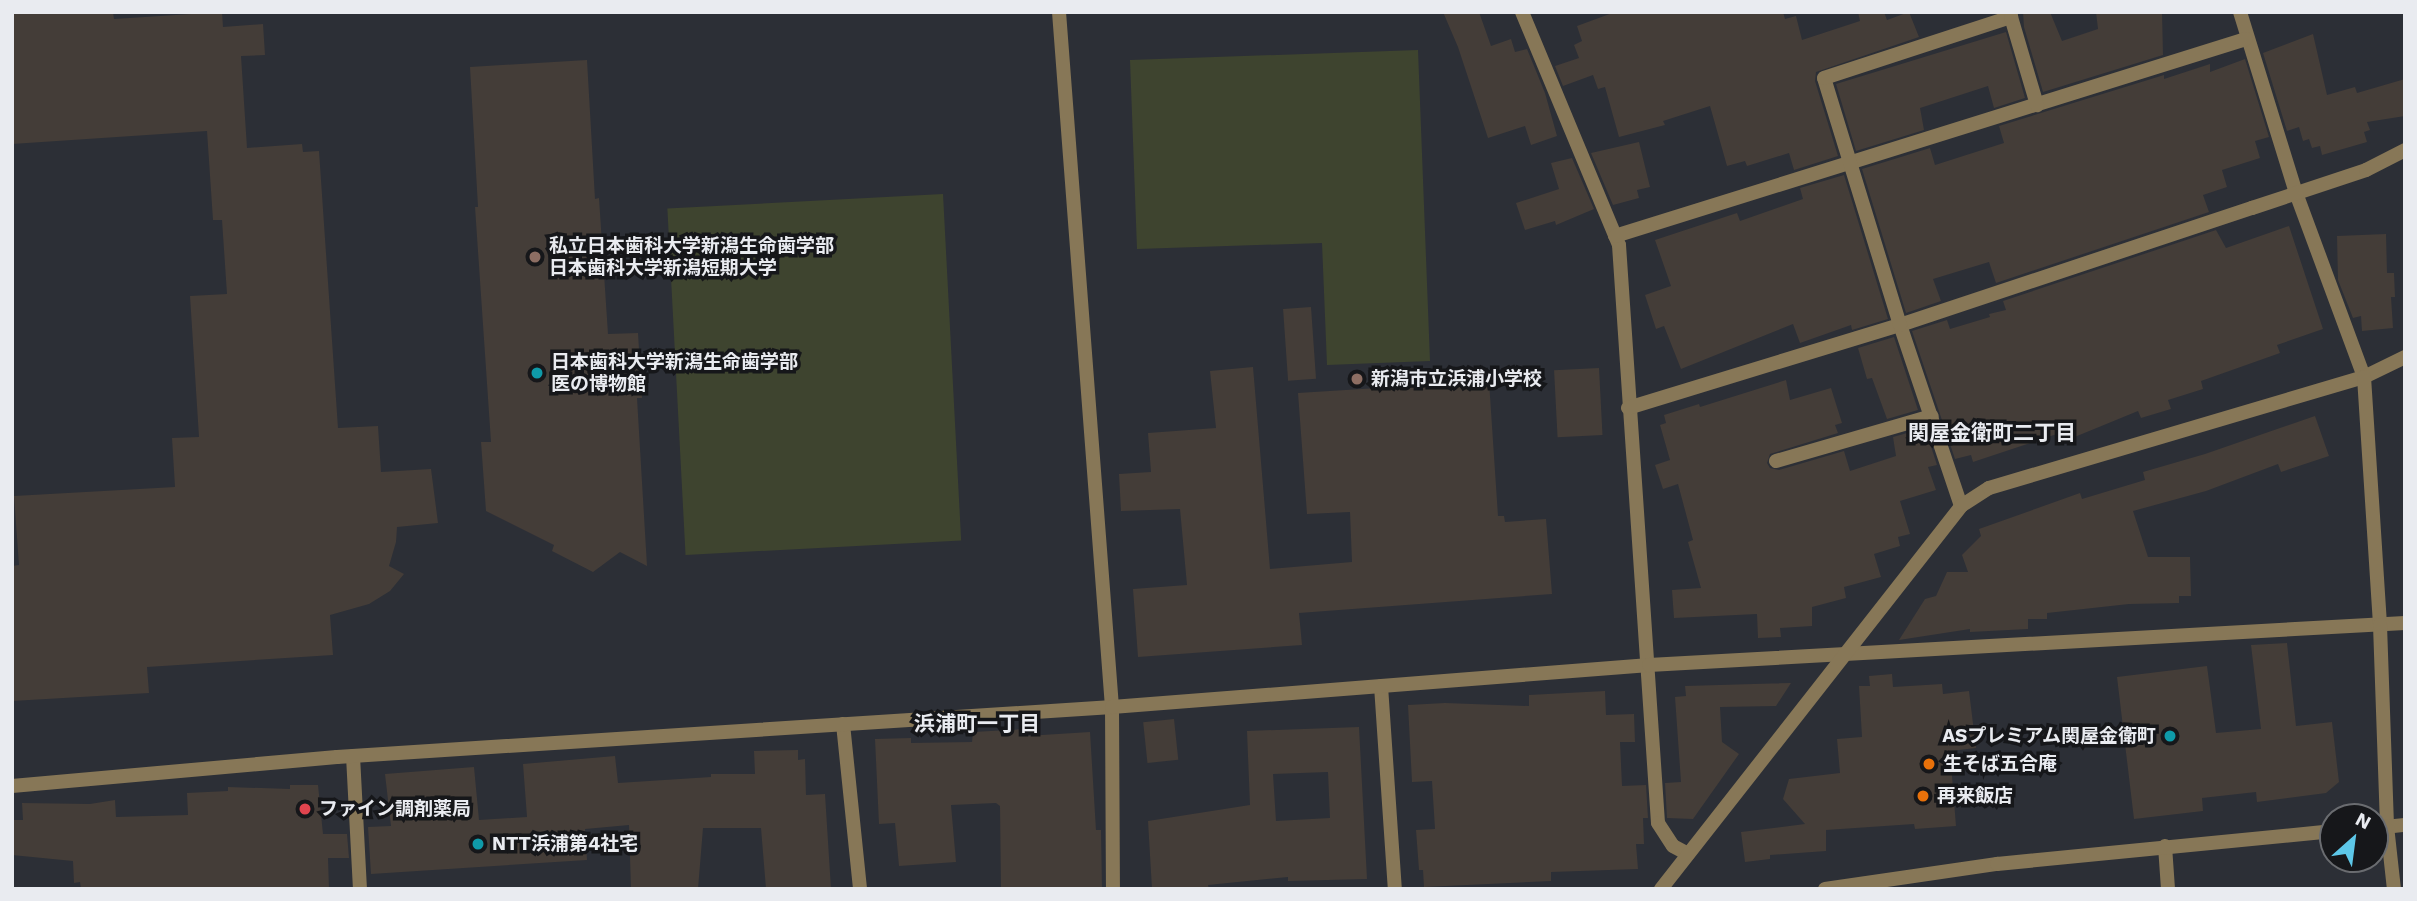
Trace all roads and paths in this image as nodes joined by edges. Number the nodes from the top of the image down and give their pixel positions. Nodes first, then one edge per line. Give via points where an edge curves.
1 (1059, 12) edge
2 (1522, 12) edge
3 (2240, 12) edge
4 (2246, 39) junction
5 (2037, 104) junction
6 (2405, 150) edge
7 (1848, 163) junction
8 (2296, 193) junction
9 (1615, 236) junction
10 (1900, 325) junction
11 (2405, 357) edge
12 (2364, 377) junction
13 (1628, 408) junction
14 (1932, 416) junction
15 (1776, 461) dead end
16 (1961, 506) junction
17 (2405, 623) edge
18 (2380, 625) junction
19 (1850, 652) junction
20 (1649, 665) junction
21 (1381, 686) junction
22 (1112, 707) junction
23 (843, 724) junction
24 (353, 756) junction
25 (12, 786) edge
26 (2381, 803) edge
27 (2319, 832) edge
28 (2165, 846) junction
29 (1688, 854) junction
30 (2389, 865) edge
31 (360, 889) edge
32 (860, 889) edge
33 (1113, 889) edge
34 (1395, 889) edge
35 (1661, 889) edge
36 (1825, 889) edge
37 (2168, 889) edge
38 (2394, 889) edge

1 - 22 street
2 - 9 street
3 - 4 street
4 - 5 street
4 - 8 street
5 - 7 street
5 - 7 street via 2011,17 1824,78
6 - 8 street via 2366,170
7 - 9 street
7 - 10 street
8 - 10 street
8 - 12 street
9 - 13 street
10 - 13 street
10 - 14 street
11 - 12 street
12 - 16 street via 1989,488
12 - 18 street
13 - 20 street
14 - 15 street
14 - 16 street
16 - 19 street
17 - 18 street
18 - 19 street
18 - 26 street
19 - 20 street
19 - 29 street
20 - 21 street
20 - 29 street via 1658,823 1673,846
21 - 22 street
21 - 34 street
22 - 23 street
22 - 33 street
23 - 24 street
23 - 32 street
24 - 25 street
24 - 31 street
27 - 28 street
28 - 36 street
28 - 37 street
29 - 35 street
30 - 38 street

